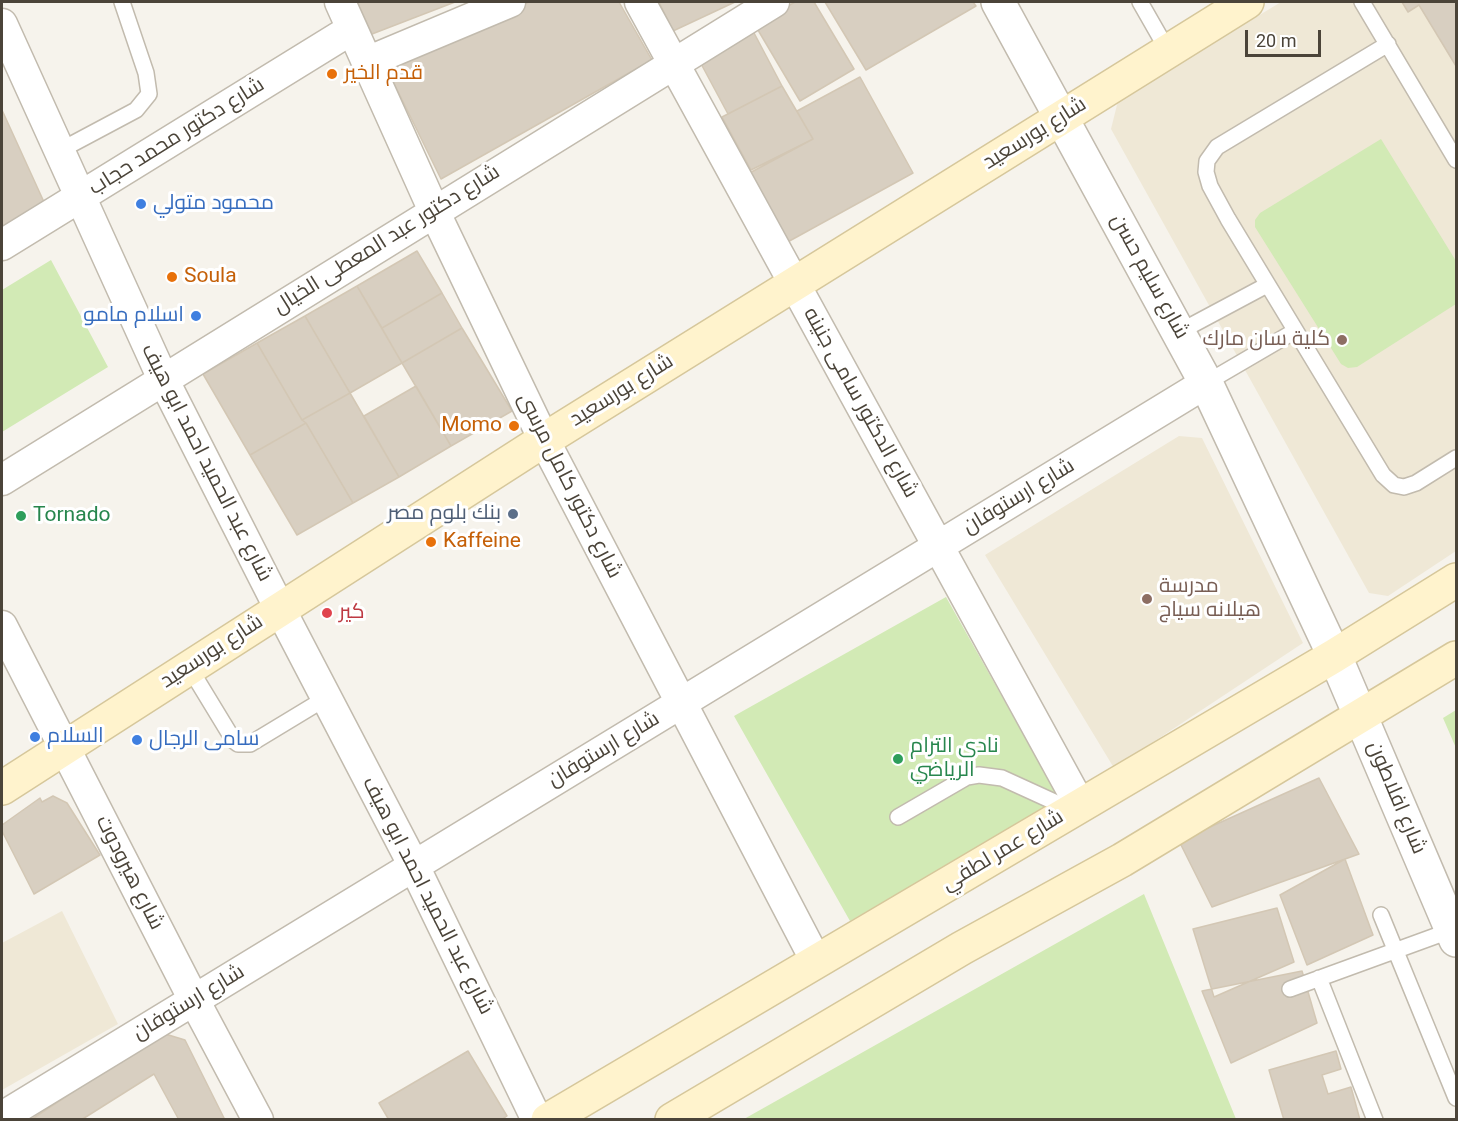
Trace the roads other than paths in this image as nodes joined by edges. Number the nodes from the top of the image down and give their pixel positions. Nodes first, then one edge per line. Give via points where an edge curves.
1 (122, 2) edge
2 (340, 2) edge
3 (510, 2) edge
4 (640, 2) edge
5 (774, 2) edge
6 (998, 2) edge
7 (1140, 2) edge
8 (1247, 2) edge
9 (1362, 2) edge
10 (2, 24) edge
11 (352, 29) junction
12 (1388, 44) junction
13 (1168, 51) junction
14 (367, 62) junction
15 (674, 63) junction
16 (1062, 117) junction
17 (59, 151) junction
18 (1456, 160) edge
19 (80, 197) junction
20 (434, 211) junction
21 (2, 245) edge
22 (795, 284) junction
23 (1267, 285) junction
24 (1294, 330) junction
25 (1179, 332) junction
26 (162, 379) junction
27 (1206, 383) junction
28 (544, 440) junction
29 (1456, 458) edge
30 (2, 480) edge
31 (939, 546) junction
32 (1456, 580) edge
33 (280, 609) junction
34 (2, 626) edge
35 (1456, 658) edge
36 (1337, 662) junction
37 (189, 667) junction
38 (326, 698) junction
39 (682, 702) junction
40 (1359, 712) junction
41 (64, 747) junction
42 (2, 788) edge
43 (1076, 807) junction
44 (898, 817) dead end
45 (414, 866) junction
46 (1381, 915) dead end
47 (1454, 934) edge
48 (1395, 951) junction
49 (816, 961) junction
50 (1319, 978) junction
51 (1290, 989) dead end
52 (194, 999) junction
53 (1456, 1098) edge
54 (2, 1117) edge
55 (258, 1119) edge
56 (537, 1119) edge
57 (548, 1119) edge
58 (672, 1119) edge
59 (1375, 1119) edge

1 - 17 lane via 146,73 149,94 136,110
2 - 11 street, شارع دكتور كامل مرسى
3 - 14 street
4 - 15 street, شارع الدكتور سامى جنينه
5 - 15 street, شارع دكتور عبد المعطى الخيال
6 - 16 street, شارع سليم حسن
7 - 13 lane
8 - 13 main road, شارع بورسعيد
9 - 12 lane
10 - 17 street, شارع عبد الحميد احمد ابو هيف
11 - 14 street, شارع دكتور كامل مرسى
11 - 19 street, شارع دكتور محمد حجاب
12 - 18 lane
12 - 23 lane via 1217,147 1207,160 1210,186
13 - 16 main road, شارع بورسعيد
14 - 20 street, شارع دكتور كامل مرسى
15 - 20 street, شارع دكتور عبد المعطى الخيال
15 - 22 street, شارع الدكتور سامى جنينه
16 - 22 main road, شارع بورسعيد
16 - 25 street, شارع سليم حسن
17 - 19 street, شارع عبد الحميد احمد ابو هيف
19 - 21 street, شارع دكتور محمد حجاب
19 - 26 street, شارع عبد الحميد احمد ابو هيف
20 - 26 street, شارع دكتور عبد المعطى الخيال
20 - 28 street, شارع دكتور كامل مرسى
22 - 28 main road, شارع بورسعيد
22 - 31 street, شارع الدكتور سامى جنينه
23 - 24 lane
23 - 25 lane
24 - 27 lane
24 - 29 lane via 1383,475 1394,485 1416,483
25 - 27 street, شارع سليم حسن
26 - 30 street, شارع دكتور عبد المعطى الخيال
26 - 33 street, شارع عبد الحميد احمد ابو هيف
27 - 31 street, شارع ارستوفان
27 - 36 street, شارع سليم حسن
28 - 33 main road, شارع بورسعيد
28 - 39 street, شارع دكتور كامل مرسى
31 - 39 street, شارع ارستوفان
31 - 43 street, شارع الدكتور سامى جنينه
32 - 36 main road, شارع عمر لطفي
33 - 37 main road, شارع بورسعيد
33 - 38 street, شارع عبد الحميد احمد ابو هيف
34 - 41 street, شارع هيرودوت
35 - 40 main road
36 - 40 street, شارع افلاطون
36 - 43 main road, شارع عمر لطفي
37 - 38 lane via 238,744 250,744
37 - 41 main road, شارع بورسعيد
38 - 45 street, شارع عبد الحميد احمد ابو هيف
39 - 45 street, شارع ارستوفان
39 - 49 street, شارع دكتور كامل مرسى
40 - 47 street, شارع افلاطون
40 - 58 main road via 1122,860 962,948
41 - 42 main road, شارع بورسعيد
41 - 52 street, شارع هيرودوت
43 - 44 lane via 1002,777 979,774
43 - 49 main road, شارع عمر لطفي
45 - 52 street, شارع ارستوفان
45 - 56 street, شارع عبد الحميد احمد ابو هيف
46 - 48 lane
47 - 48 lane
48 - 50 lane
48 - 53 lane
49 - 57 main road, شارع عمر لطفي
50 - 51 lane
50 - 59 lane
52 - 54 street, شارع ارستوفان
52 - 55 street, شارع هيرودوت

